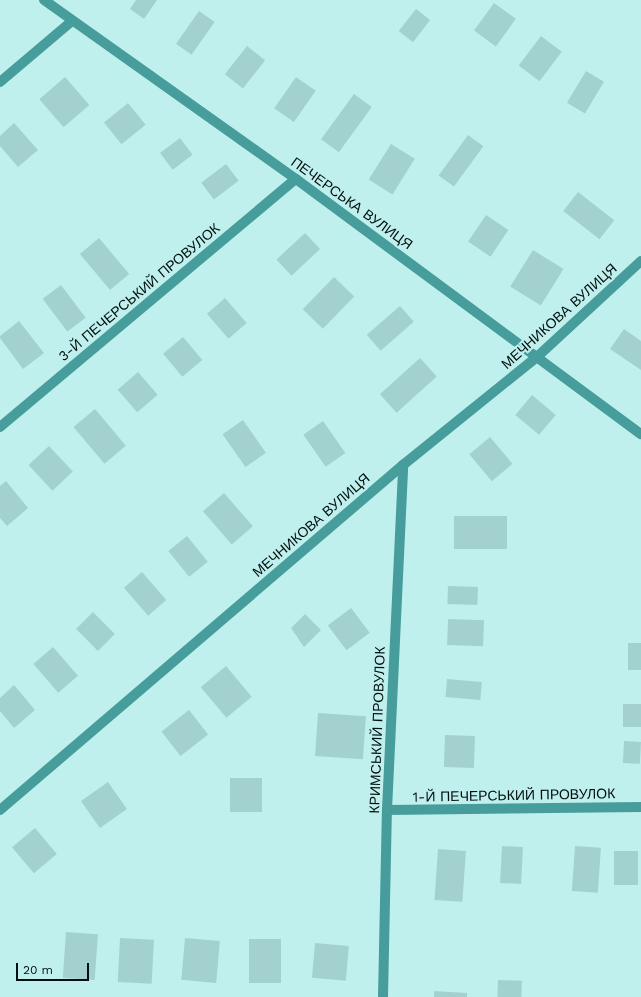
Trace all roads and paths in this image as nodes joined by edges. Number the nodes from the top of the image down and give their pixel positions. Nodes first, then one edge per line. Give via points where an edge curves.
1 (44, 0) edge
2 (72, 21) junction
3 (0, 82) edge
4 (296, 179) junction
5 (641, 261) edge
6 (538, 356) junction
7 (0, 427) edge
8 (641, 434) edge
9 (403, 465) junction
10 (641, 807) edge
11 (0, 810) edge
12 (387, 810) junction
13 (383, 997) edge

1 - 2 street, ПЕЧЕРСЬКА ВУЛИЦЯ
2 - 3 street
2 - 4 street, ПЕЧЕРСЬКА ВУЛИЦЯ
4 - 6 street, ПЕЧЕРСЬКА ВУЛИЦЯ
4 - 7 street, 3-Й ПЕЧЕРСЬКИЙ ПРОВУЛОК
5 - 6 street, МЕЧНИКОВА ВУЛИЦЯ
6 - 8 street, ПЕЧЕРСЬКА ВУЛИЦЯ
6 - 9 street, МЕЧНИКОВА ВУЛИЦЯ
9 - 11 street, МЕЧНИКОВА ВУЛИЦЯ
9 - 12 street, КРИМСЬКИЙ ПРОВУЛОК
10 - 12 street, 1-Й ПЕЧЕРСЬКИЙ ПРОВУЛОК
12 - 13 street, КРИМСЬКИЙ ПРОВУЛОК

